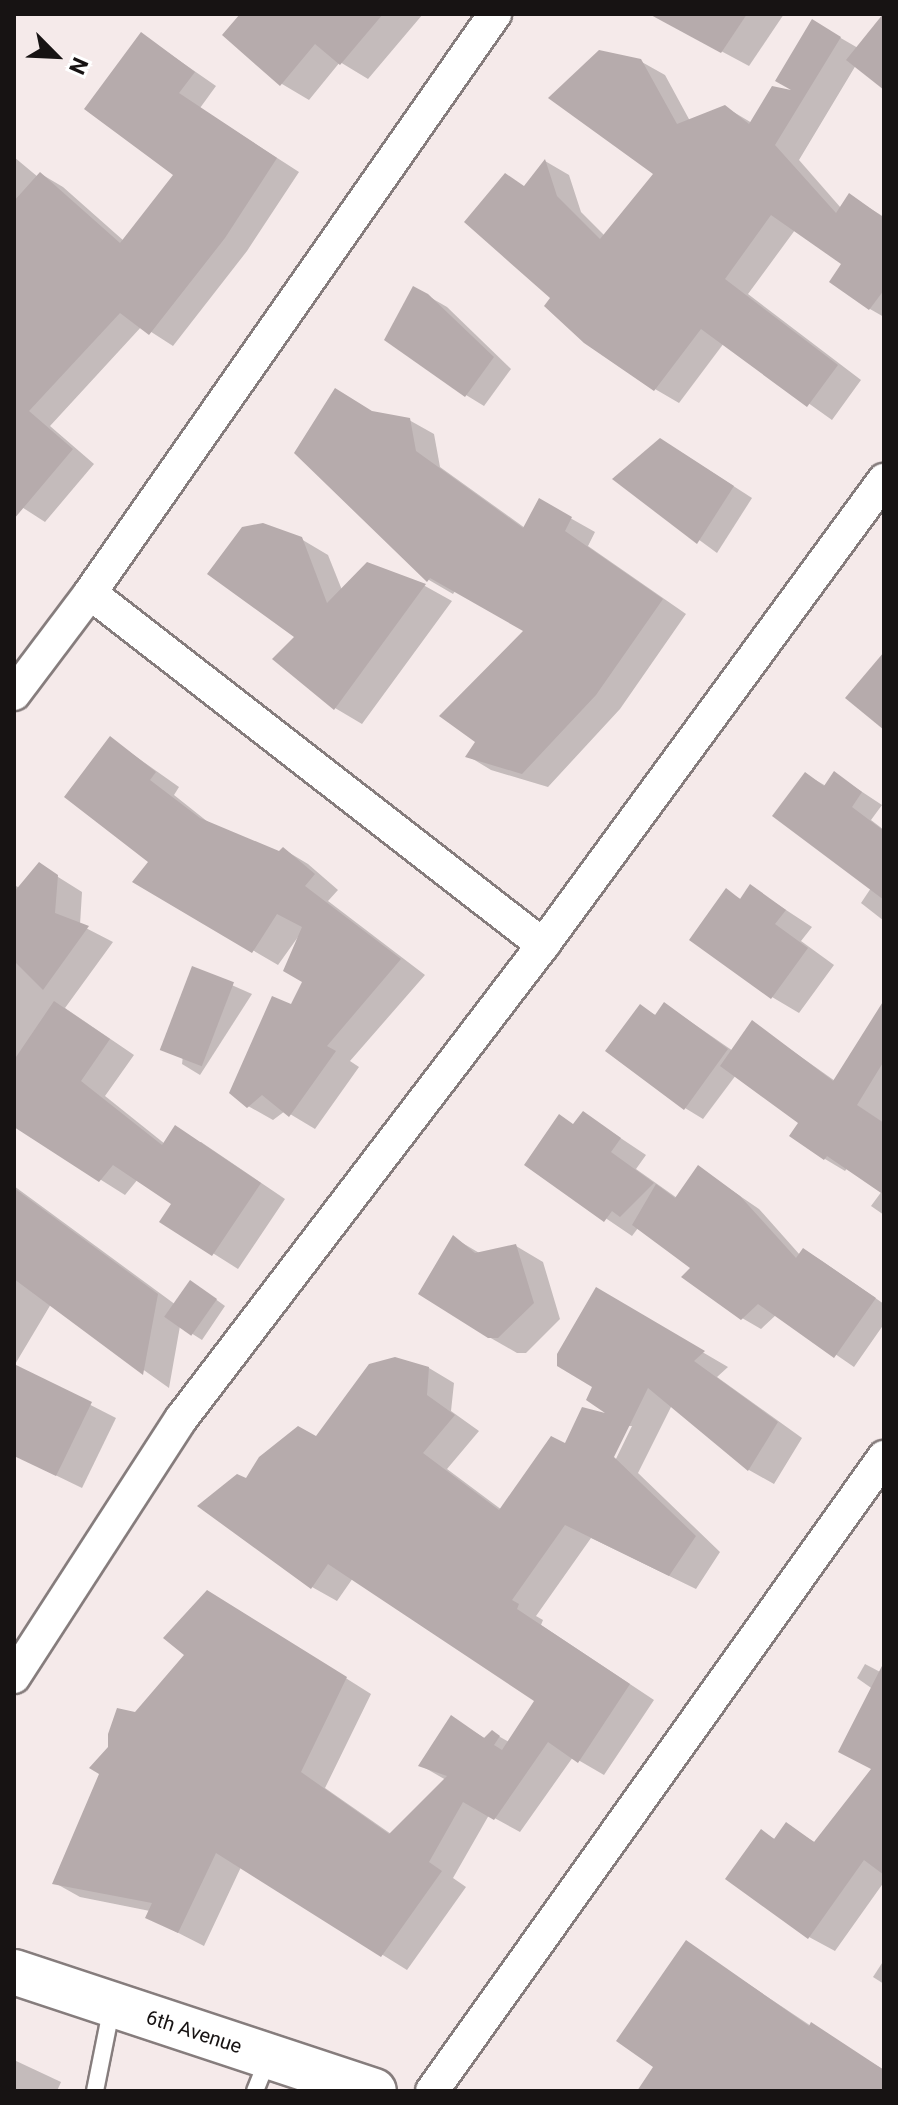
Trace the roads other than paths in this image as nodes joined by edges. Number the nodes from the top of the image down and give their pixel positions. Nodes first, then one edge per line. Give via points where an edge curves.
1 (495, 14) edge
2 (884, 480) edge
3 (90, 593) junction
4 (14, 694) edge
5 (543, 945) junction
6 (884, 1457) edge
7 (14, 1677) edge
8 (14, 1972) edge
9 (112, 2005) junction
10 (262, 2074) edge
11 (95, 2091) edge
12 (374, 2091) edge
13 (432, 2091) edge

1 - 3 street
2 - 5 street
3 - 4 street
3 - 5 street
5 - 7 street via 181,1419
6 - 13 street
8 - 9 street, 6th Avenue
9 - 10 street, 6th Avenue
9 - 11 lane
10 - 12 street, 6th Avenue

